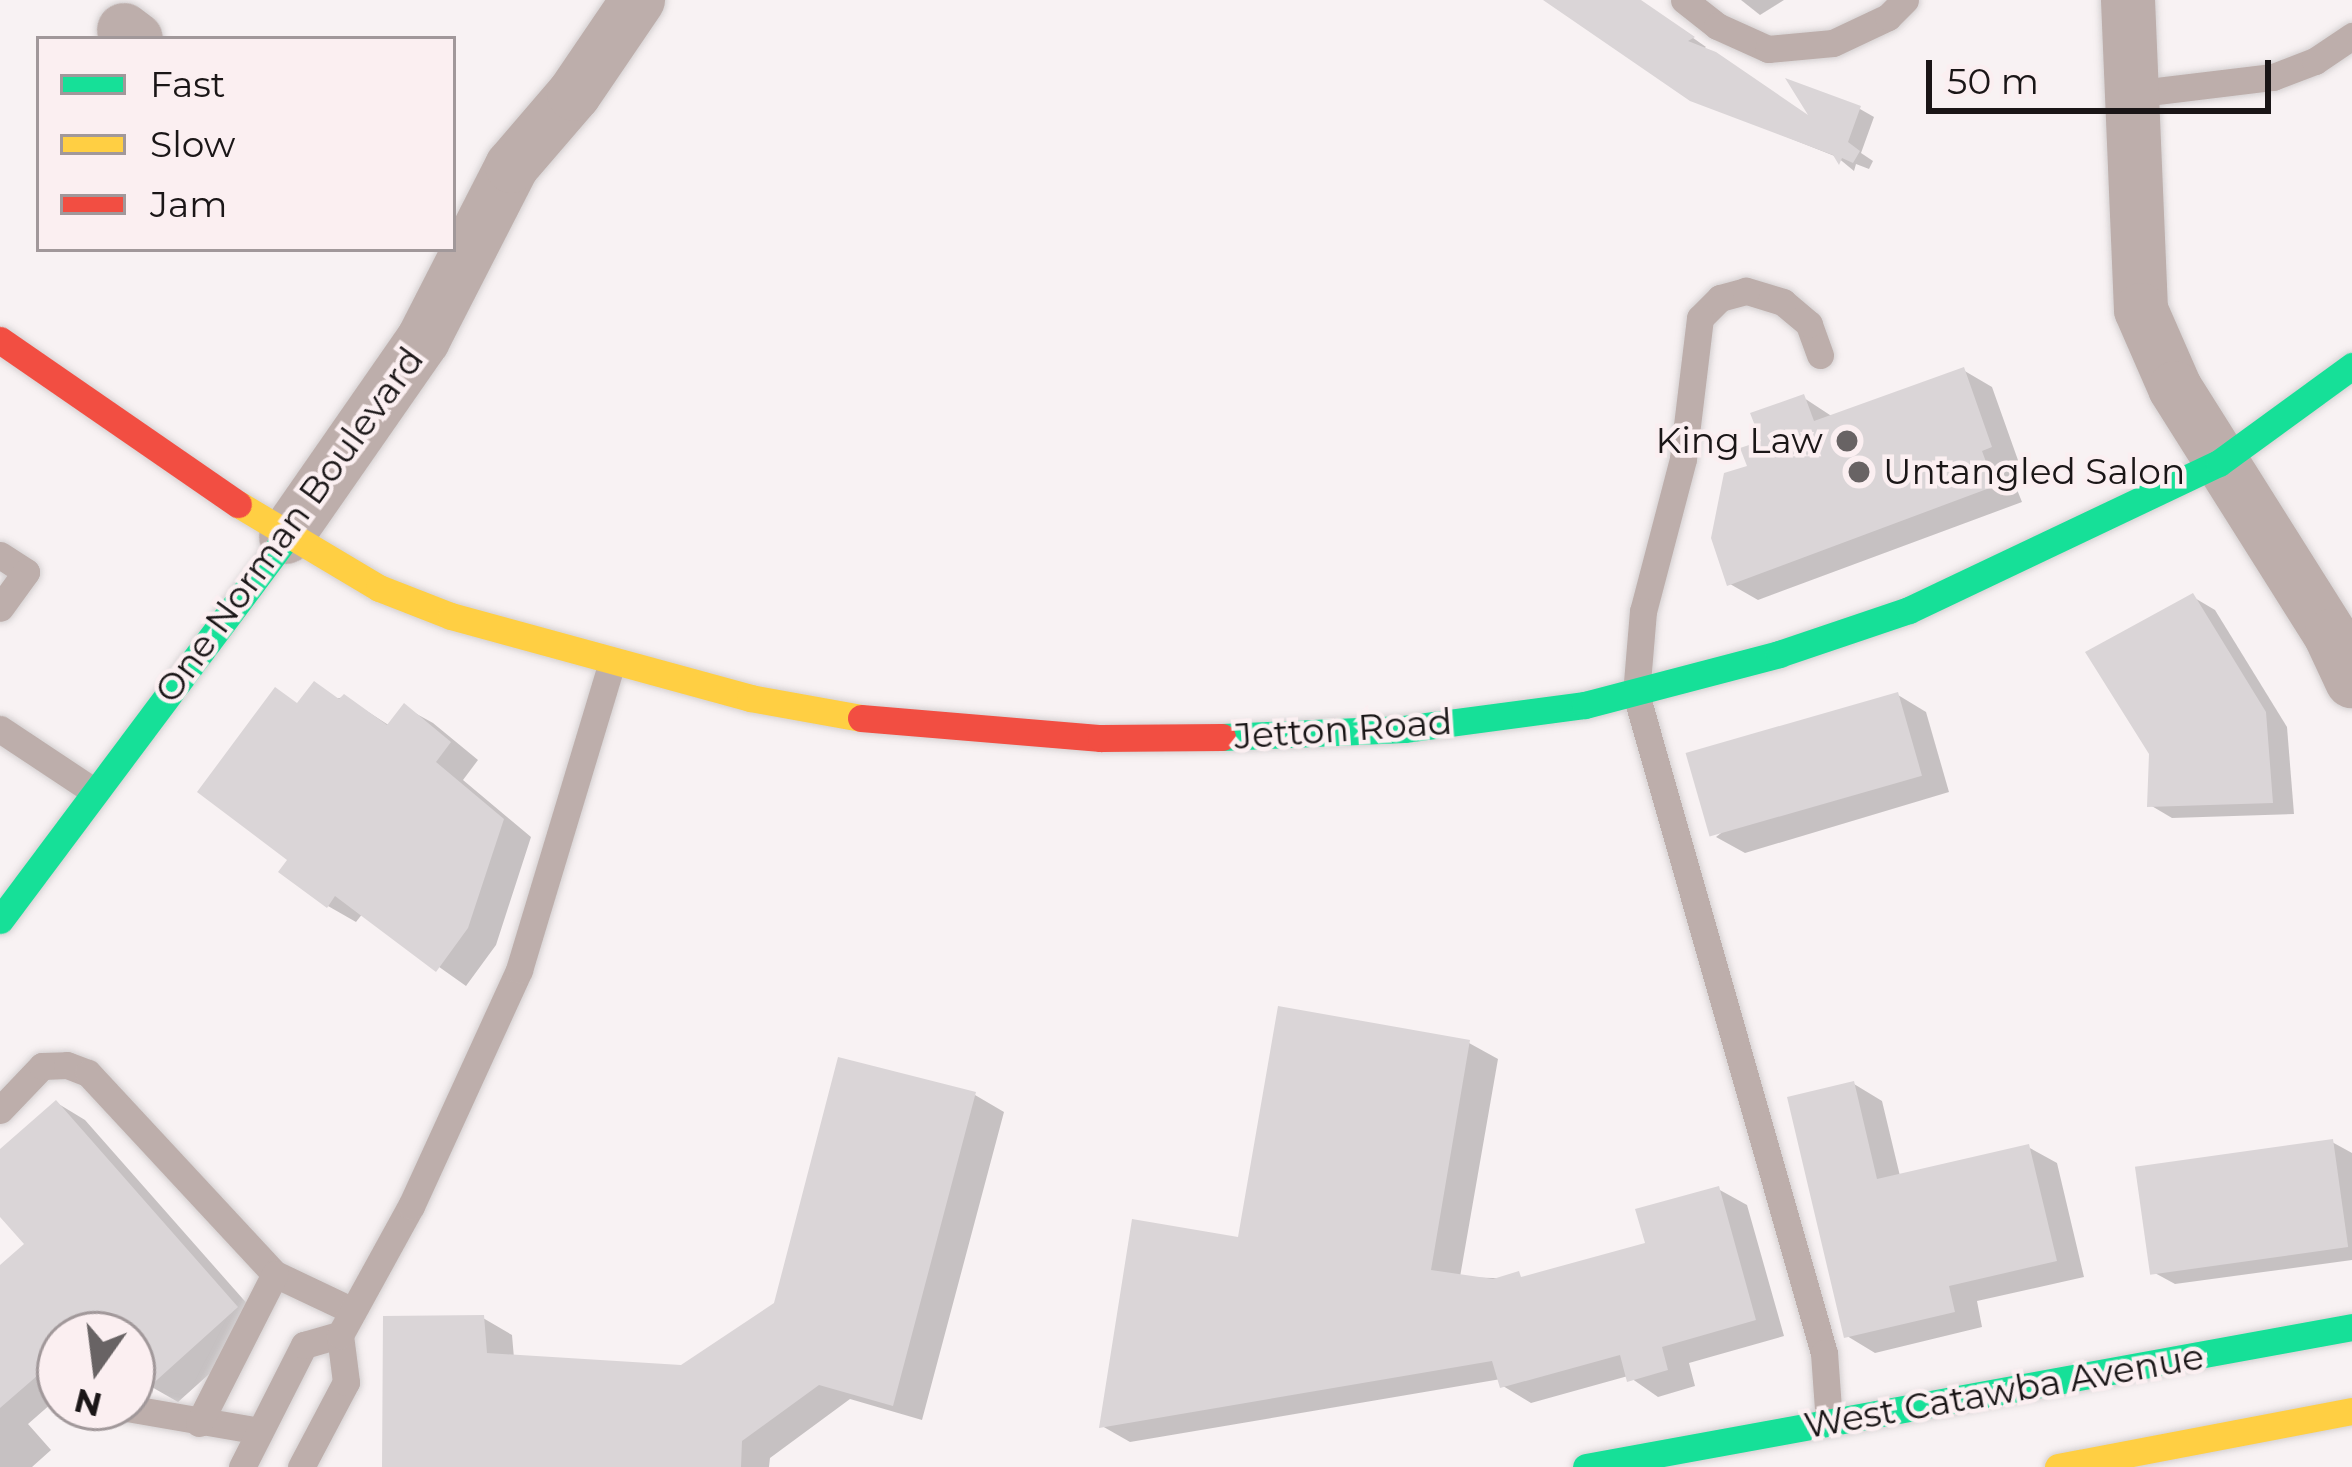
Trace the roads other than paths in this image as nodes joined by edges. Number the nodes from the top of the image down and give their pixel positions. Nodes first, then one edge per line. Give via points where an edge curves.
1 (638, 0) edge
2 (1684, 0) edge
3 (1905, 0) edge
4 (2128, 0) edge
5 (2352, 36) edge
6 (2132, 94) junction
7 (456, 248) edge
8 (445, 261) edge
9 (0, 340) edge
10 (1820, 355) dead end
11 (2352, 366) edge
12 (2219, 463) junction
13 (286, 537) junction
14 (0, 555) edge
15 (0, 608) edge
16 (612, 662) junction
17 (2352, 681) edge
18 (1636, 694) junction
19 (0, 729) edge
20 (95, 792) junction
21 (0, 920) edge
22 (0, 1110) edge
23 (275, 1274) junction
24 (346, 1323) junction
25 (2352, 1327) edge
26 (2203, 1355) junction
27 (2122, 1397) dead end
28 (2352, 1411) edge
29 (156, 1414) edge
30 (199, 1423) junction
31 (1829, 1423) junction
32 (260, 1431) junction
33 (2201, 1454) edge
34 (242, 1467) edge
35 (301, 1467) edge
36 (1586, 1467) edge
37 (2058, 1467) edge

1 - 7 street, One Norman Boulevard
2 - 3 lane via 1768,49 1833,43
4 - 6 street
5 - 6 lane via 2273,77
6 - 12 street via 2141,310
8 - 13 street, One Norman Boulevard via 368,427
9 - 13 street, Jetton Road
10 - 18 lane via 1809,324 1783,302 1746,291 1720,298 1700,318 1683,459 1642,611
11 - 12 street, Jetton Road
12 - 17 street
12 - 18 street, Jetton Road via 1909,610
13 - 16 street, Jetton Road via 397,595
13 - 20 street, One Norman Boulevard
14 - 15 lane via 26,572
16 - 18 street, Jetton Road via 869,719 1101,738 1306,737
16 - 24 lane via 519,970 411,1206
18 - 31 lane via 1824,1353
19 - 20 lane
20 - 21 street, One Norman Boulevard
22 - 23 lane via 42,1066 88,1073
23 - 24 lane
23 - 30 lane
24 - 32 lane via 304,1345
24 - 35 lane via 346,1382
25 - 26 street, West Catawba Avenue
26 - 27 street
26 - 31 street, West Catawba Avenue
28 - 33 street
29 - 30 lane
30 - 32 lane
31 - 36 street, West Catawba Avenue
32 - 34 lane
33 - 37 street

